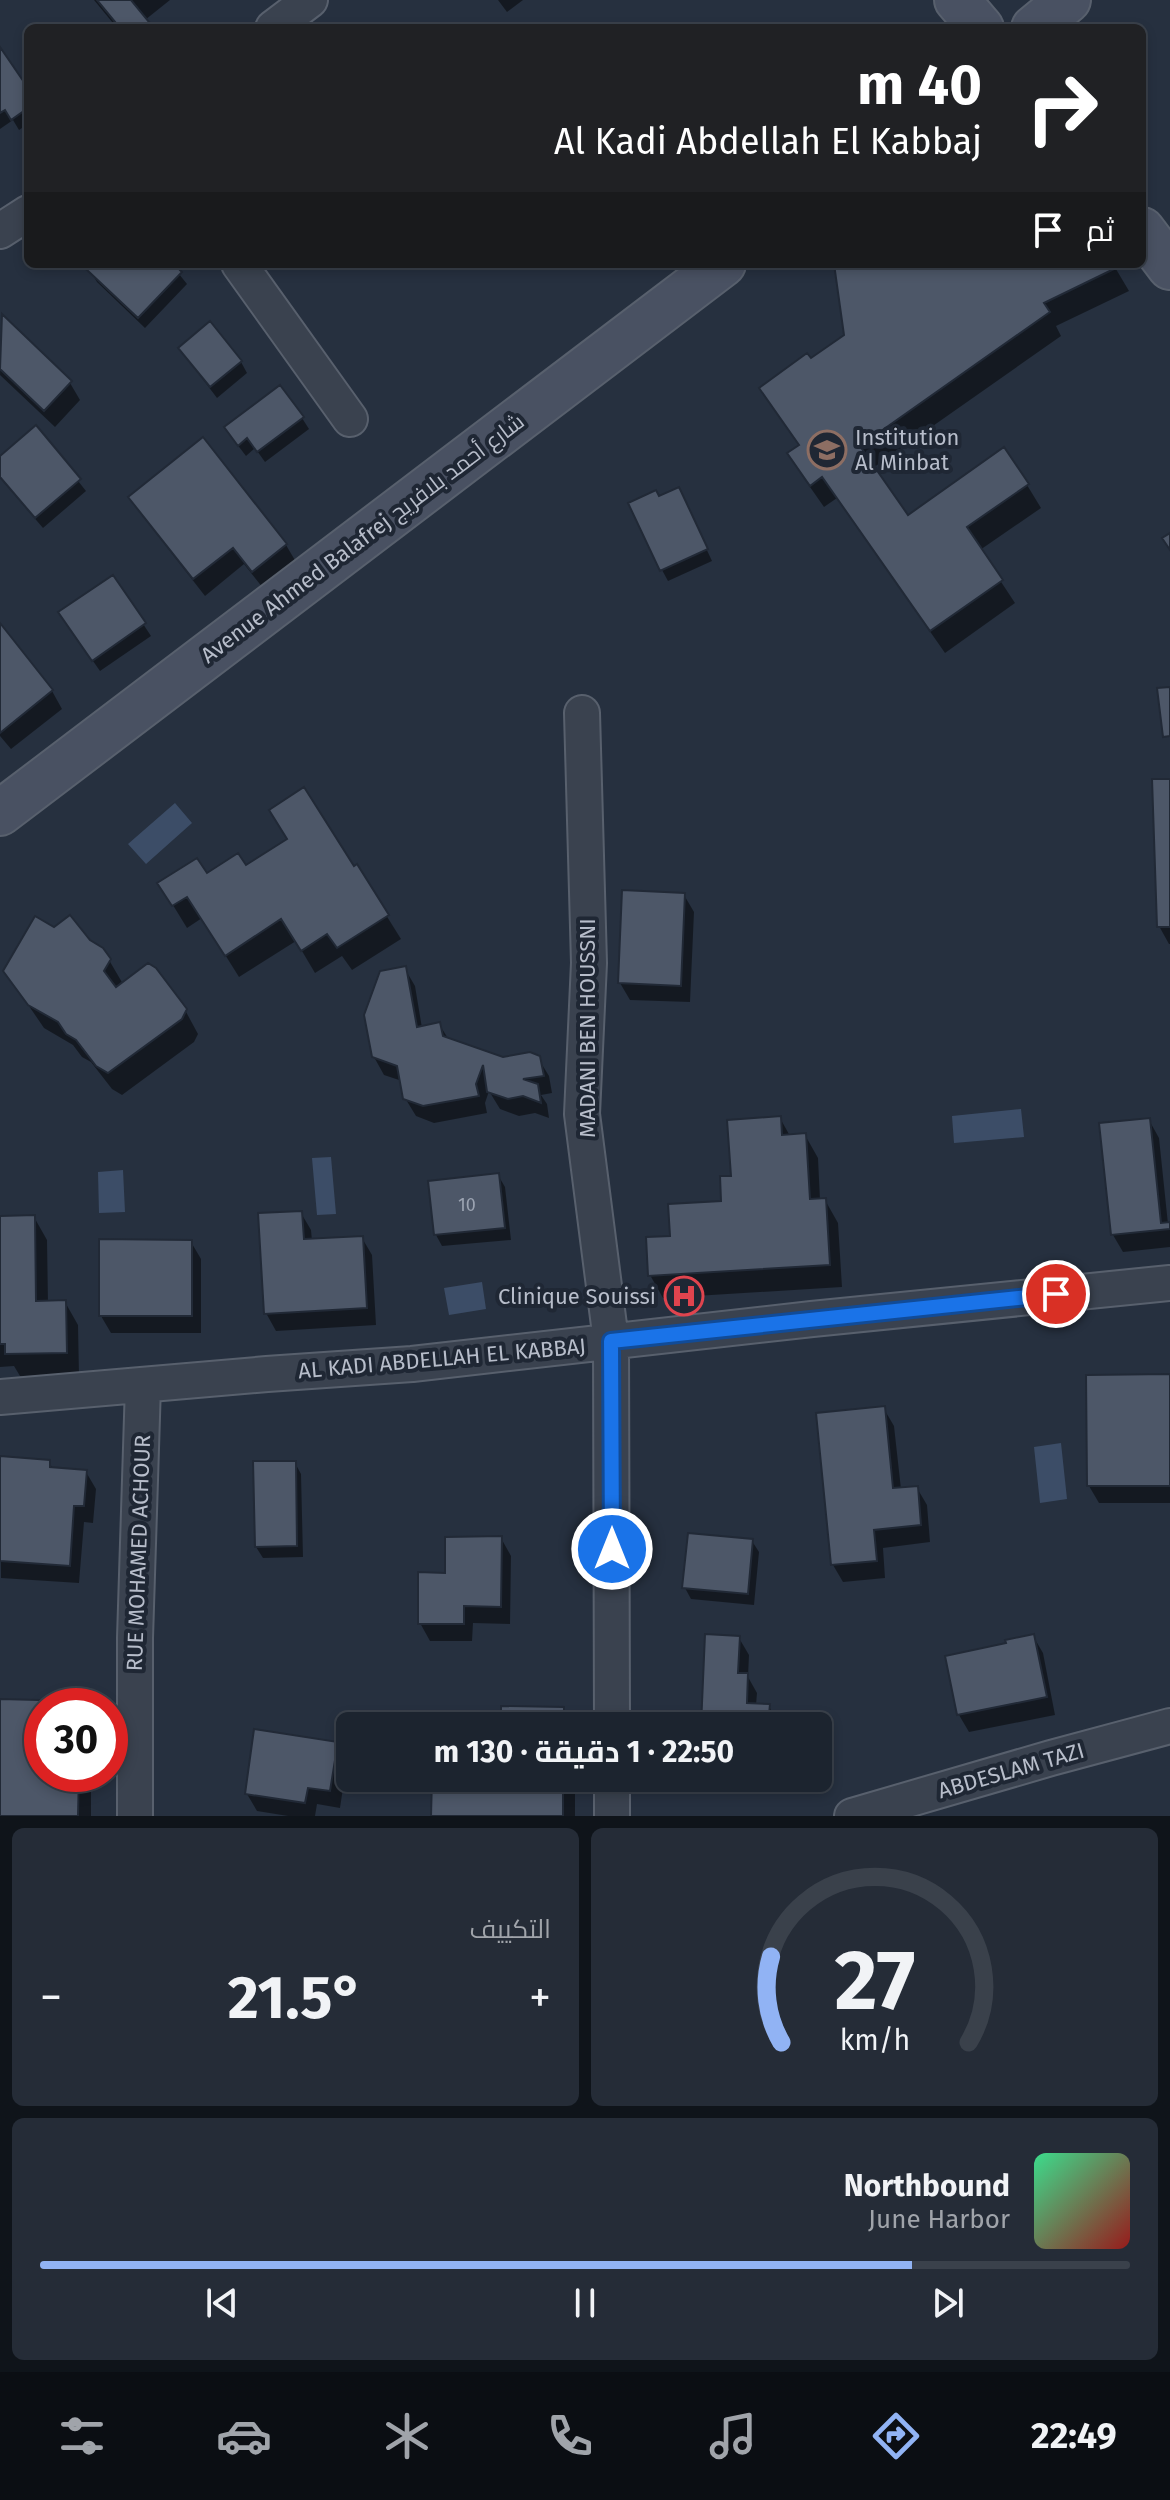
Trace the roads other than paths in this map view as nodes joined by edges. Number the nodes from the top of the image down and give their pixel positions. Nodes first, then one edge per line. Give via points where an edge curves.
1 (310, 0) edge
2 (957, 0) edge
3 (1068, 0) edge
4 (278, 24) edge
5 (978, 24) edge
6 (1039, 24) edge
7 (24, 216) edge
8 (0, 231) edge
9 (1146, 235) edge
10 (1170, 267) edge
11 (242, 268) edge
12 (718, 268) edge
13 (350, 419) dead end
14 (582, 713) dead end
15 (0, 813) edge
16 (1170, 1283) edge
17 (611, 1341) junction
18 (143, 1385) junction
19 (0, 1397) edge
20 (612, 1712) edge
21 (1170, 1726) edge
22 (612, 1792) edge
23 (135, 1816) edge
24 (612, 1816) edge
25 (852, 1816) edge

1 - 4 street
2 - 5 main road
3 - 6 main road
7 - 8 street
9 - 10 main road
11 - 13 street
12 - 15 main road, Avenue Ahmed Balafrej شارع أحمد بلافريج
14 - 17 street, MADANI BEN HOUSSNI via 589,963 582,1114
16 - 17 street, AL KADI ABDELLAH EL KABBAJ
17 - 18 street, AL KADI ABDELLAH EL KABBAJ via 412,1364
17 - 20 street, MADANI BEN HOUSSNI
18 - 19 street, AL KADI ABDELLAH EL KABBAJ
18 - 23 street, RUE MOHAMED ACHOUR
21 - 25 street, ABDESLAM TAZI
22 - 24 street

